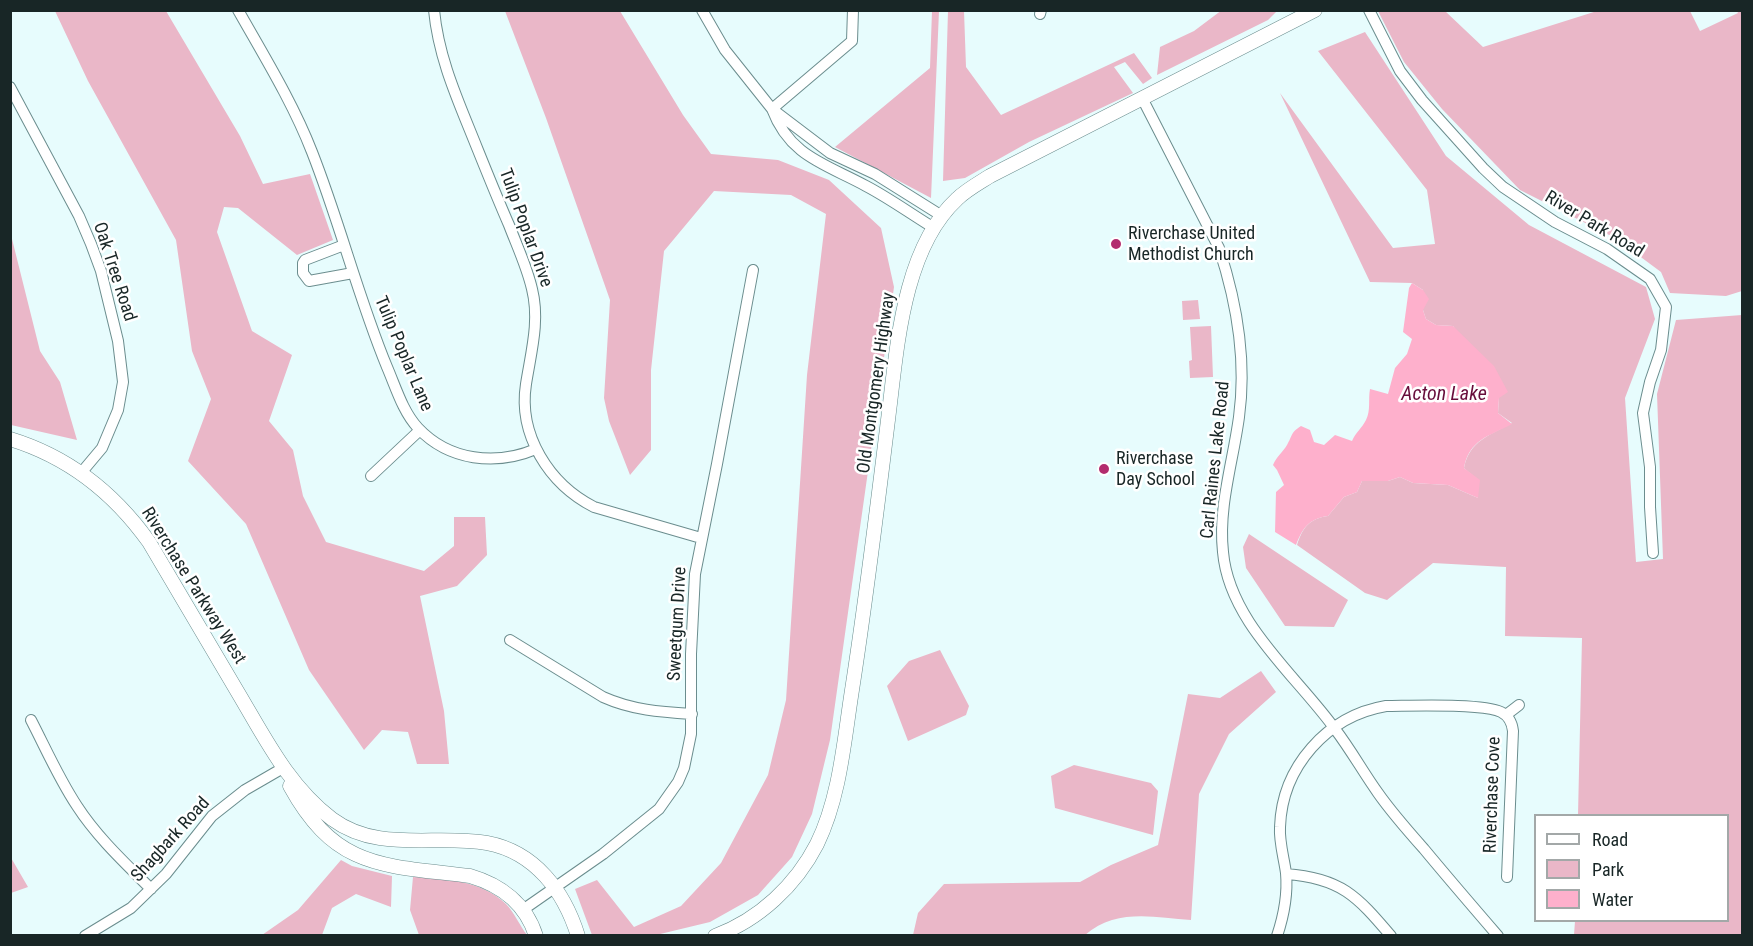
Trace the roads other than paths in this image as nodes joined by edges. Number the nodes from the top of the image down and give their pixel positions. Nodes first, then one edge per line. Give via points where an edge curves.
1 (238, 10) edge
2 (434, 10) edge
3 (702, 10) edge
4 (853, 10) edge
5 (1290, 10) edge
6 (1315, 10) edge
7 (1368, 10) edge
8 (1270, 33) junction
9 (10, 87) edge
10 (1142, 98) junction
11 (772, 109) junction
12 (942, 216) junction
13 (934, 228) junction
14 (344, 245) junction
15 (753, 270) dead end
16 (353, 273) junction
17 (420, 430) junction
18 (10, 440) edge
19 (536, 449) junction
20 (81, 473) junction
21 (371, 476) dead end
22 (701, 538) junction
23 (1653, 553) dead end
24 (510, 640) dead end
25 (1519, 705) dead end
26 (692, 714) junction
27 (1506, 715) junction
28 (31, 720) dead end
29 (1334, 728) junction
30 (283, 768) junction
31 (1286, 874) junction
32 (1507, 877) dead end
33 (554, 887) junction
34 (151, 889) junction
35 (524, 909) junction
36 (85, 936) edge
37 (536, 936) edge
38 (578, 936) edge
39 (715, 936) edge
40 (1277, 936) edge
41 (1391, 936) edge
42 (1498, 936) edge

1 - 14 street, Tulip Poplar Lane via 305,133
2 - 19 street, Tulip Poplar Drive via 448,76 533,291 535,340 525,396
3 - 11 street via 725,50
4 - 11 street via 852,41
5 - 8 street
6 - 8 street, Old Montgomery Highway
7 - 23 street, River Park Road via 1400,70 1422,100 1503,188 1650,279 1666,307 1661,350 1643,413 1650,467
8 - 10 street, Old Montgomery Highway
9 - 20 street, Oak Tree Road via 91,244 121,355 123,382 116,417 102,448
10 - 12 street, Old Montgomery Highway via 990,176 957,199
10 - 29 street, Carl Raines Lake Road via 1219,248 1236,309 1242,391 1222,532 1229,582 1252,626
11 - 12 street via 830,153 875,174
11 - 13 street via 784,135 805,153
12 - 13 street, Old Montgomery Highway
13 - 39 street, Old Montgomery Highway via 916,264 902,323 865,603 831,810 818,842 796,878 747,920
14 - 16 street, Tulip Poplar Lane
14 - 16 street via 305,260 303,273 316,281
15 - 22 street, Sweetgum Drive
16 - 17 street, Tulip Poplar Lane via 400,399
17 - 19 street, Tulip Poplar Lane via 441,446 471,458 509,458
17 - 21 street
18 - 20 street, Riverchase Parkway West via 47,453
19 - 22 street, Tulip Poplar Drive via 556,478 583,502
20 - 30 street, Riverchase Parkway West via 123,508 149,542
22 - 26 street, Sweetgum Drive via 691,623
24 - 26 street via 619,704 652,712
25 - 27 street, Riverchase Cove
26 - 33 street, Sweetgum Drive via 684,768 659,809
27 - 29 street, Riverchase Cove via 1484,708 1386,706 1364,711
27 - 32 street, Riverchase Cove via 1513,731
28 - 34 street via 84,815
29 - 31 street, Riverchase Cove via 1319,739 1298,765 1285,795 1280,830
29 - 42 street, Carl Raines Lake Road via 1391,810
30 - 33 street, Riverchase Parkway West via 314,803 351,830 400,841 494,845 534,864
30 - 34 street, Shagbark Road via 245,790 212,816
30 - 35 street, Riverchase Parkway West via 313,822 345,849 379,864 481,879
31 - 40 street, Riverchase Cove via 1286,903
31 - 41 street via 1312,876 1339,886 1360,901
33 - 35 street, Sweetgum Drive
33 - 38 street, Riverchase Parkway West
34 - 36 street, Shagbark Road via 123,914
35 - 37 street, Riverchase Parkway West

